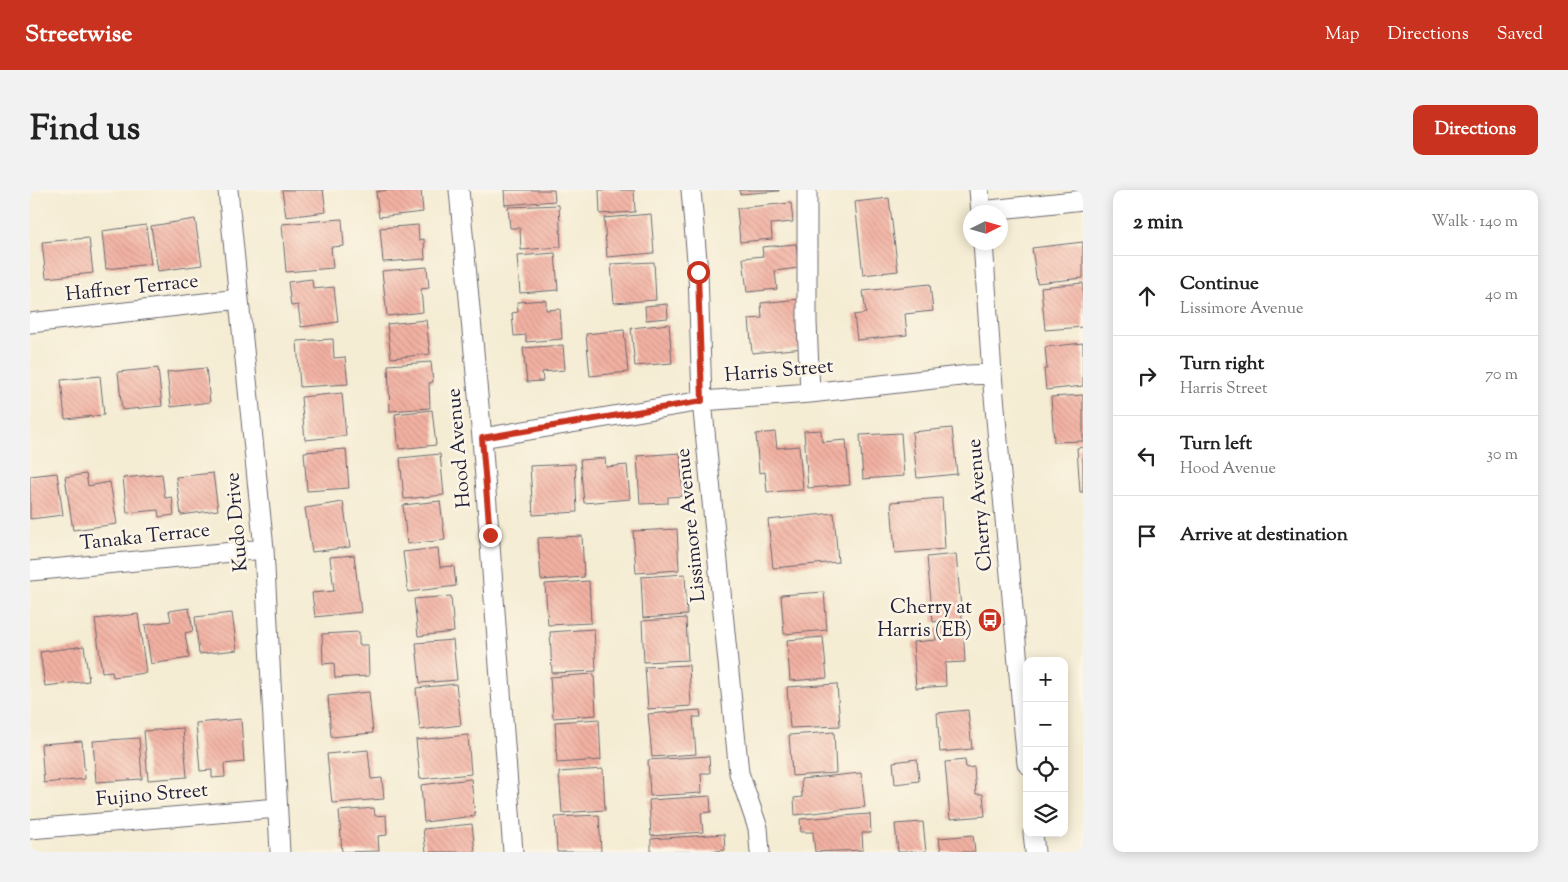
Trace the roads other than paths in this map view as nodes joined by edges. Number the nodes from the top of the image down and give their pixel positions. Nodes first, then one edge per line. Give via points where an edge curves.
1 (228, 190) edge
2 (459, 190) edge
3 (691, 190) edge
4 (807, 190) edge
5 (979, 190) edge
6 (1083, 200) edge
7 (980, 205) edge
8 (1008, 209) edge
9 (984, 250) edge
10 (239, 300) junction
11 (30, 322) edge
12 (992, 374) junction
13 (810, 393) junction
14 (702, 401) junction
15 (482, 438) junction
16 (264, 549) junction
17 (30, 572) edge
18 (1025, 747) edge
19 (277, 808) junction
20 (30, 829) edge
21 (1033, 837) edge
22 (280, 852) edge
23 (513, 852) edge
24 (760, 852) edge
25 (1034, 852) edge

1 - 10 street, Kudo Drive
2 - 15 street, Hood Avenue
3 - 14 street, Lissimore Avenue via 698,272
4 - 13 street
5 - 7 street
6 - 8 street
9 - 12 street, Cherry Avenue
10 - 11 street, Haffner Terrace
10 - 16 street, Kudo Drive
12 - 13 street, Harris Street
12 - 18 street, Cherry Avenue
13 - 14 street, Harris Street
14 - 15 street, Harris Street
14 - 24 street, Lissimore Avenue via 739,773 758,828
15 - 23 street, Hood Avenue
16 - 17 street, Tanaka Terrace
16 - 19 street, Kudo Drive
19 - 20 street, Fujino Street
19 - 22 street, Kudo Drive
21 - 25 street

